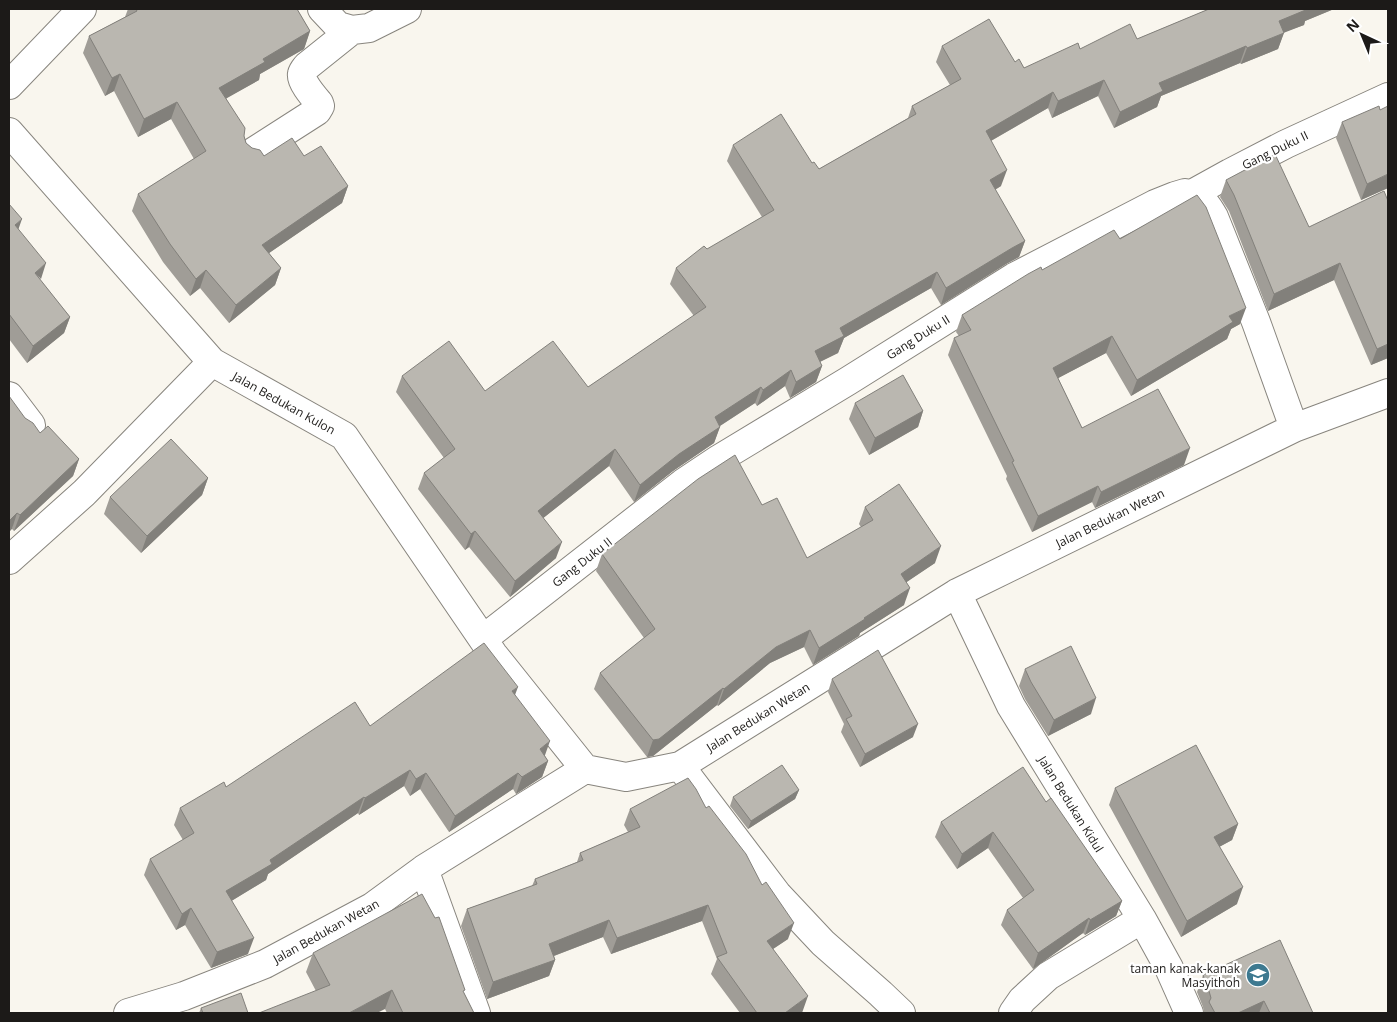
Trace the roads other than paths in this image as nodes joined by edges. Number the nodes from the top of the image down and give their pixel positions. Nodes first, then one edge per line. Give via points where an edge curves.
1 (82, 9) edge
2 (322, 9) edge
3 (407, 9) edge
4 (352, 30) junction
5 (9, 85) edge
6 (1388, 97) edge
7 (9, 132) edge
8 (253, 152) edge
9 (1192, 194) junction
10 (212, 362) junction
11 (1388, 393) edge
12 (9, 396) edge
13 (31, 425) edge
14 (1294, 428) junction
15 (9, 560) edge
16 (957, 593) junction
17 (483, 639) junction
18 (680, 766) junction
19 (585, 769) junction
20 (424, 869) junction
21 (1142, 919) junction
22 (128, 1013) edge
23 (476, 1013) edge
24 (901, 1013) edge
25 (1012, 1013) edge
26 (1189, 1013) edge

1 - 5 street
2 - 4 street via 338,26
3 - 4 street via 368,28
4 - 8 street via 307,66 302,74 304,83 319,103 317,112
6 - 9 street, Gang Duku II via 1286,144
7 - 10 street, Jalan Bedukan Kulon
9 - 14 street via 1207,204 1214,216
9 - 17 street, Gang Duku II via 1175,196 1155,204 1014,278 719,459 682,483
10 - 15 street via 84,493
10 - 17 street, Jalan Bedukan Kulon via 344,436
11 - 14 street, Jalan Bedukan Wetan
12 - 13 street
14 - 16 street, Jalan Bedukan Wetan
16 - 18 street, Jalan Bedukan Wetan
16 - 21 street, Jalan Bedukan Kidul via 1011,706
17 - 19 street, Jalan Bedukan Kulon
18 - 19 street, Jalan Bedukan Wetan via 626,777
18 - 24 street via 777,894 822,943
19 - 20 street, Jalan Bedukan Wetan
20 - 22 street, Jalan Bedukan Wetan via 372,908 265,964 184,996
20 - 23 street
21 - 25 street via 1048,976
21 - 26 street, Jalan Bedukan Kidul

